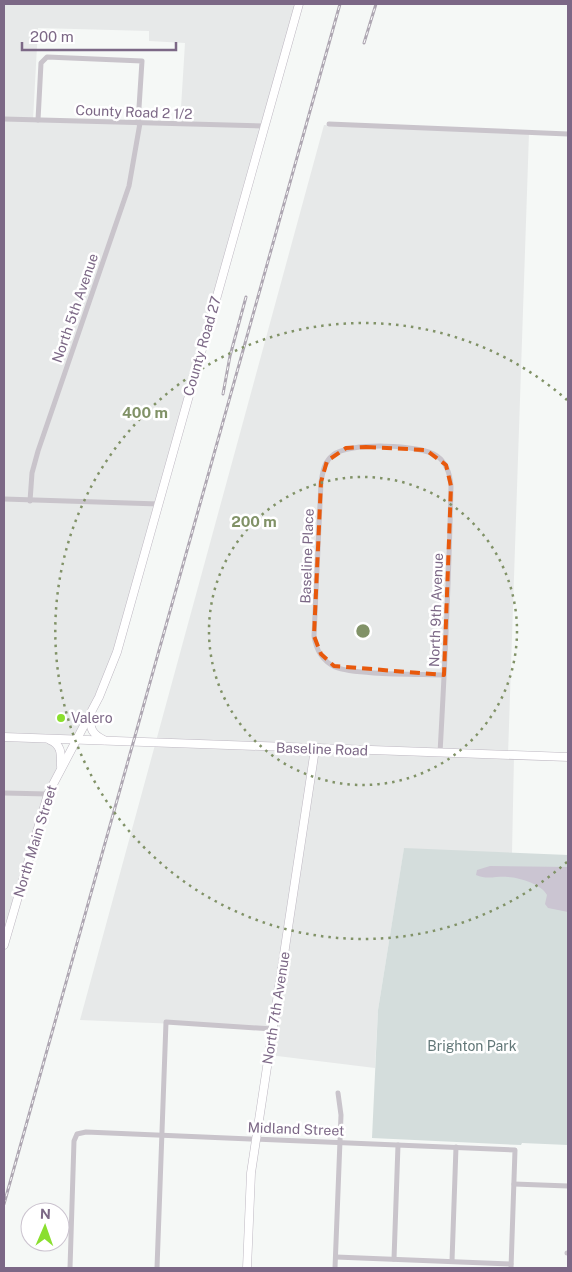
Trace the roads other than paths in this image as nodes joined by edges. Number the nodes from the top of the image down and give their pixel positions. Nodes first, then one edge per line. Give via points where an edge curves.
1 (299, 4) edge
2 (4, 119) edge
3 (38, 120) junction
4 (139, 122) junction
5 (329, 124) dead end
6 (264, 126) junction
7 (568, 134) edge
8 (448, 468) joint
9 (4, 499) edge
10 (30, 501) junction
11 (158, 504) junction
12 (444, 675) junction
13 (90, 715) junction
14 (4, 737) edge
15 (48, 739) junction
16 (76, 740) junction
17 (106, 741) junction
18 (315, 749) junction
19 (440, 753) junction
20 (568, 757) edge
21 (61, 766) junction
22 (4, 793) edge
23 (48, 794) junction
24 (4, 945) edge
25 (273, 1028) junction
26 (338, 1093) dead end
27 (162, 1135) junction
28 (256, 1139) junction
29 (340, 1142) junction
30 (398, 1145) junction
31 (456, 1147) junction
32 (514, 1184) junction
33 (568, 1186) edge
34 (336, 1256) junction
35 (394, 1259) junction
36 (452, 1262) junction
37 (511, 1266) edge
38 (70, 1268) edge
39 (157, 1268) edge
40 (247, 1268) edge
41 (335, 1268) edge

1 - 6 street, County Road 27
2 - 3 street, County Road 2 1/2
3 - 4 street, County Road 2 1/2
3 - 4 street, North 5th Avenue via 41,63 47,57 141,60
4 - 6 street, County Road 2 1/2
4 - 10 street, North 5th Avenue via 129,186 38,451 32,472
5 - 7 street
6 - 11 street, County Road 27
8 - 12 street, North 9th Avenue via 451,486
8 - 12 street, Baseline Place via 432,453 408,448 346,448 327,461 321,482 314,636 323,658 341,669
9 - 10 street
10 - 11 street
11 - 13 street, County Road 27 via 117,652
12 - 19 street, North 9th Avenue
13 - 16 street, County Road 27
13 - 17 street via 93,733
14 - 15 street, Baseline Road
15 - 16 street, Baseline Road
15 - 21 street via 56,743 61,752
16 - 17 street, Baseline Road
16 - 21 street, North Main Street
17 - 18 street, Baseline Road
18 - 19 street, Baseline Road
18 - 25 street, North 7th Avenue
19 - 20 street, Baseline Road
21 - 23 street, North Main Street
22 - 23 street
23 - 24 street, North Main Street
25 - 27 street via 166,1022
25 - 28 street, North 7th Avenue
26 - 29 street via 341,1105
27 - 28 street, Midland Street
27 - 38 street, Midland Street via 77,1134 74,1141
27 - 39 street
28 - 29 street, Midland Street
28 - 40 street, North 7th Avenue via 250,1184
29 - 30 street, Midland Street
29 - 34 street
30 - 31 street, Midland Street
30 - 35 street
31 - 32 street, Midland Street via 515,1150
31 - 36 street
32 - 33 street
32 - 37 street
34 - 35 street
34 - 41 street
35 - 36 street
36 - 37 street

